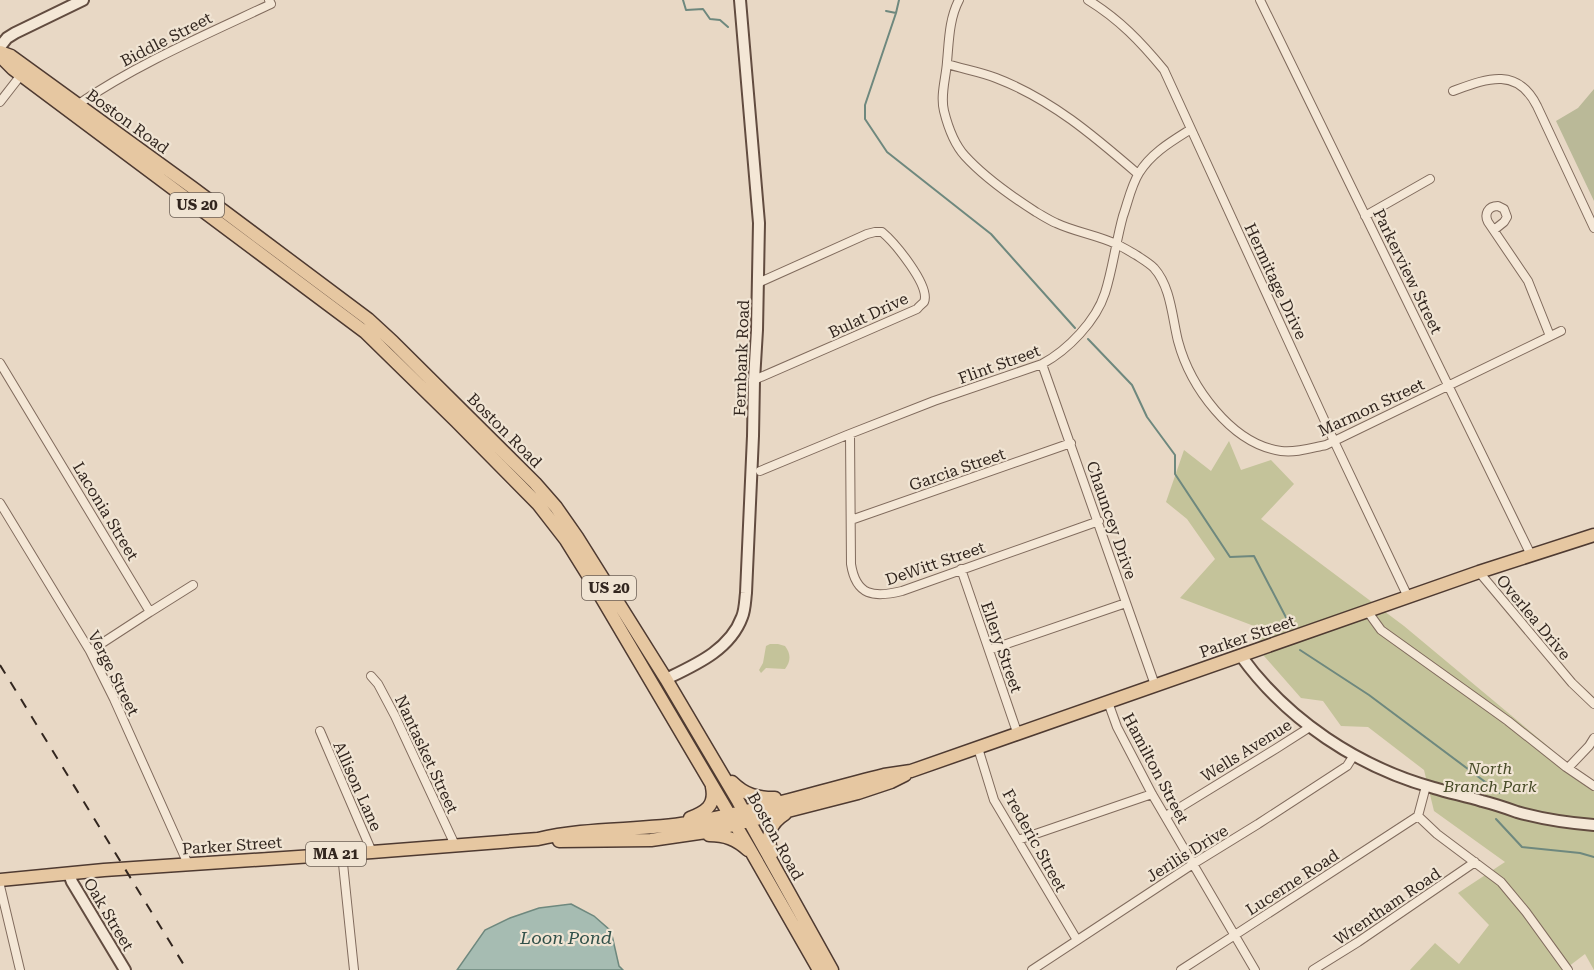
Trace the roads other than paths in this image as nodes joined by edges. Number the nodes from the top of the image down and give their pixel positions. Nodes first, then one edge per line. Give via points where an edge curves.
1 (81, 0) edge
2 (740, 0) edge
3 (959, 0) edge
4 (1088, 0) edge
5 (1260, 0) edge
6 (270, 2) edge
7 (0, 47) edge
8 (0, 54) edge
9 (947, 64) junction
10 (21, 75) junction
11 (1453, 92) dead end
12 (0, 102) edge
13 (77, 105) junction
14 (1191, 129) junction
15 (1138, 174) junction
16 (1430, 179) dead end
17 (1365, 216) junction
18 (1594, 228) edge
19 (1494, 230) dead end
20 (1116, 244) junction
21 (758, 283) junction
22 (1561, 331) dead end
23 (1550, 336) junction
24 (0, 363) edge
25 (1042, 364) junction
26 (754, 380) junction
27 (1448, 385) junction
28 (850, 434) junction
29 (1334, 441) junction
30 (1071, 443) junction
31 (760, 471) dead end
32 (0, 502) edge
33 (851, 520) junction
34 (1099, 521) junction
35 (1594, 535) edge
36 (1531, 555) junction
37 (961, 569) junction
38 (1479, 573) junction
39 (193, 585) dead end
40 (1408, 597) junction
41 (1126, 603) junction
42 (150, 612) junction
43 (1368, 612) junction
44 (90, 651) junction
45 (989, 651) junction
46 (1241, 656) junction
47 (371, 676) dead end
48 (666, 679) junction
49 (1155, 685) junction
50 (1108, 702) junction
51 (1594, 704) edge
52 (1310, 727) junction
53 (320, 731) dead end
54 (1018, 735) junction
55 (1594, 738) edge
56 (978, 748) junction
57 (1354, 755) junction
58 (715, 762) junction
59 (1568, 768) junction
60 (709, 781) junction
61 (1426, 786) junction
62 (1594, 786) edge
63 (1152, 794) junction
64 (797, 803) junction
65 (1166, 816) junction
66 (1418, 816) junction
67 (746, 817) junction
68 (732, 820) junction
69 (1594, 825) edge
70 (674, 831) junction
71 (1018, 840) junction
72 (455, 845) junction
73 (372, 852) junction
74 (342, 854) junction
75 (756, 860) junction
76 (1475, 862) junction
77 (188, 864) junction
78 (1193, 864) junction
79 (69, 874) junction
80 (0, 880) edge
81 (783, 882) junction
82 (0, 886) edge
83 (1234, 935) junction
84 (1077, 940) junction
85 (20, 970) edge
86 (125, 970) edge
87 (354, 970) edge
88 (819, 970) edge
89 (832, 970) edge
90 (1032, 970) edge
91 (1180, 970) edge
92 (1255, 970) edge
93 (1313, 970) edge
94 (1568, 970) edge

1 - 7 main road via 15,33
2 - 21 main road, Fernbank Road via 759,223
3 - 9 street
4 - 14 street, Hermitage Drive via 1136,37 1164,70
5 - 17 street, Parkerview Street
6 - 13 street, Biddle Street via 106,85
8 - 10 main road, Boston Road / US 20
8 - 13 main road, Boston Road / US 20 via 11,56
9 - 15 street via 995,78 1038,98 1069,117
9 - 20 street via 944,110 964,155 1006,192 1055,223
10 - 12 street
10 - 60 main road, Boston Road / US 20 via 365,332 522,487 572,550
11 - 18 street via 1496,78 1525,90 1534,100
13 - 48 main road, Boston Road / US 20 via 393,342 557,508
14 - 15 street, Flint Street via 1150,158
14 - 29 street, Hermitage Drive
15 - 20 street, Flint Street
16 - 17 street
17 - 27 street, Parkerview Street
19 - 23 street via 1528,280
20 - 25 street, Flint Street via 1104,295 1097,308 1075,340
20 - 29 street, Marmon Street via 1144,260 1163,281 1191,376 1229,424 1246,438 1282,451 1304,450
21 - 26 main road, Fernbank Road
21 - 26 street, Bulat Drive via 867,234 882,232 912,268 925,294 917,309
22 - 23 street, Marmon Street
23 - 27 street, Marmon Street
24 - 42 street, Laconia Street
25 - 28 street, Flint Street
25 - 30 street, Chauncey Drive
26 - 48 main road, Fernbank Road via 742,616 721,647
27 - 29 street, Marmon Street
27 - 36 street, Parkerview Street
28 - 31 street, Flint Street
28 - 33 street, DeWitt Street
29 - 40 street, Hermitage Drive
30 - 33 street, Garcia Street
30 - 34 street, Chauncey Drive
32 - 44 street, Verge Street
33 - 37 street, DeWitt Street via 852,573 866,592 886,595
34 - 37 street, DeWitt Street
34 - 41 street, Chauncey Drive
35 - 36 main road, Parker Street
36 - 38 main road, Parker Street
37 - 45 street, Ellery Street
38 - 40 main road, Parker Street
38 - 51 street, Overlea Drive
39 - 42 street
40 - 43 main road, Parker Street
41 - 45 street
41 - 49 street, Chauncey Drive
42 - 44 street
43 - 46 main road, Parker Street
43 - 59 street via 1381,630
44 - 77 street, Verge Street
45 - 54 street, Ellery Street
46 - 49 main road, Parker Street
46 - 52 main road via 1280,703
47 - 72 street, Nantasket Street via 395,716
48 - 58 main road, Boston Road / US 20
49 - 50 main road, Parker Street
50 - 54 main road, Parker Street
50 - 63 street, Hamilton Street
52 - 57 main road
52 - 65 street, Wells Avenue
53 - 73 street, Allison Lane
54 - 56 main road, Parker Street
55 - 59 street
56 - 64 main road, Parker Street via 880,786
56 - 71 street, Frederic Street via 994,800
57 - 61 main road
57 - 78 street, Jerilis Drive via 1347,766
58 - 64 main road via 741,791
58 - 67 main road, Boston Road / US 20
59 - 62 street
60 - 68 main road, Boston Road / US 20
60 - 70 main road via 713,792 710,806
61 - 66 street
61 - 69 main road via 1520,812
63 - 65 street, Hamilton Street
63 - 71 street
64 - 67 main road, Parker Street
64 - 81 main road via 773,824 769,836
65 - 78 street, Hamilton Street
66 - 76 street
66 - 83 street, Lucerne Road
67 - 68 main road, Parker Street / MA 21
67 - 81 main road, Boston Road / US 20
68 - 70 main road, Parker Street / MA 21 via 706,832
68 - 75 main road, Boston Road / US 20
70 - 72 main road, Parker Street / MA 21 via 636,840 538,839
70 - 75 main road via 728,837 745,847
71 - 84 street, Frederic Street
72 - 73 main road, Parker Street / MA 21
73 - 74 main road, Parker Street / MA 21
74 - 77 main road, Parker Street / MA 21
74 - 87 street
75 - 88 main road, Boston Road / US 20
76 - 93 street, Wrentham Road
76 - 94 street via 1501,882
77 - 79 main road, Parker Street / MA 21
78 - 83 street, Hamilton Street
78 - 84 street, Jerilis Drive
79 - 80 main road, Parker Street / MA 21
79 - 86 main road, Oak Street
81 - 89 main road, Boston Road / US 20
82 - 85 street
83 - 91 street, Lucerne Road
83 - 92 street, Hamilton Street
84 - 90 street, Jerilis Drive

